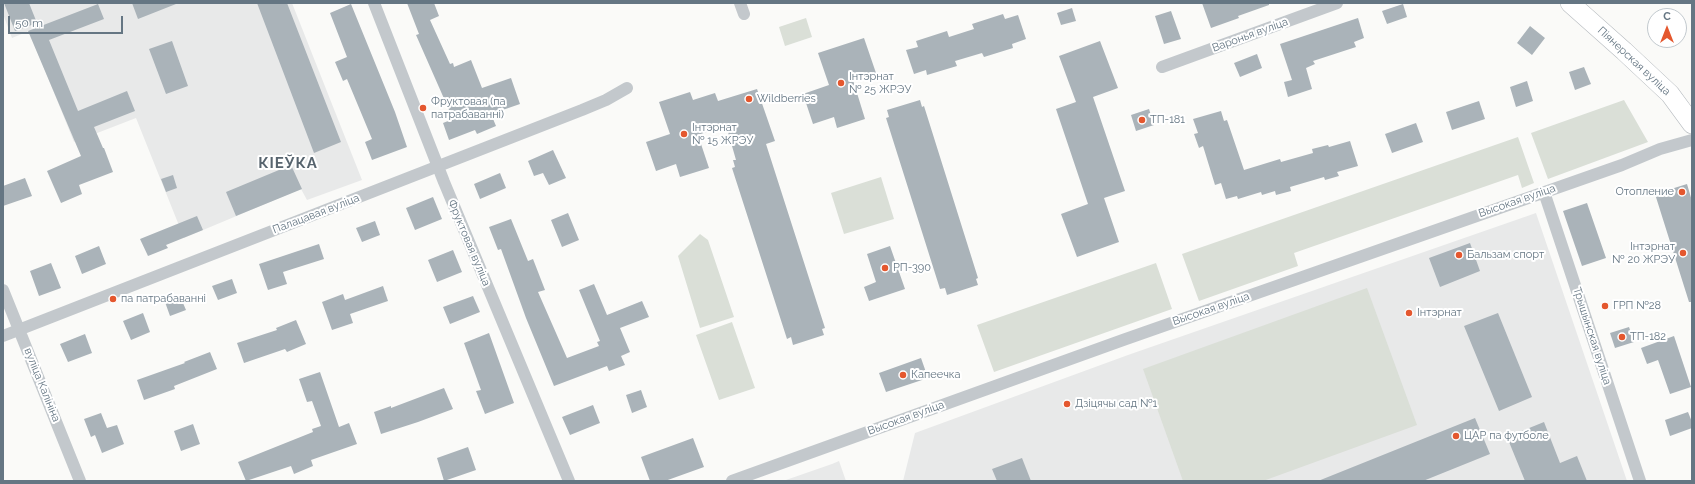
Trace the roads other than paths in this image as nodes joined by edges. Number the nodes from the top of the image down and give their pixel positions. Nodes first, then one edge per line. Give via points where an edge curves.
1 (374, 3) edge
2 (1337, 3) edge
3 (1570, 3) edge
4 (1162, 67) dead end
5 (627, 88) dead end
6 (1692, 124) edge
7 (1692, 140) edge
8 (438, 166) junction
9 (1544, 192) junction
10 (3, 290) edge
11 (19, 330) junction
12 (3, 336) edge
13 (80, 481) edge
14 (568, 481) edge
15 (732, 481) edge
16 (1640, 481) edge

1 - 8 street, Фруктовая вуліца
2 - 4 street, Варонья вуліца
3 - 6 main road, Піянерская вуліца via 1670,94
5 - 8 street, Палацавая вуліца via 606,100
7 - 9 street, Высокая вуліца via 1660,149
8 - 11 street, Палацавая вуліца
8 - 14 street, Фруктовая вуліца
9 - 15 street, Высокая вуліца
9 - 16 street, Трышынская вуліца
10 - 11 street, вуліца Калініна
11 - 12 street, Палацавая вуліца
11 - 13 street, вуліца Калініна

